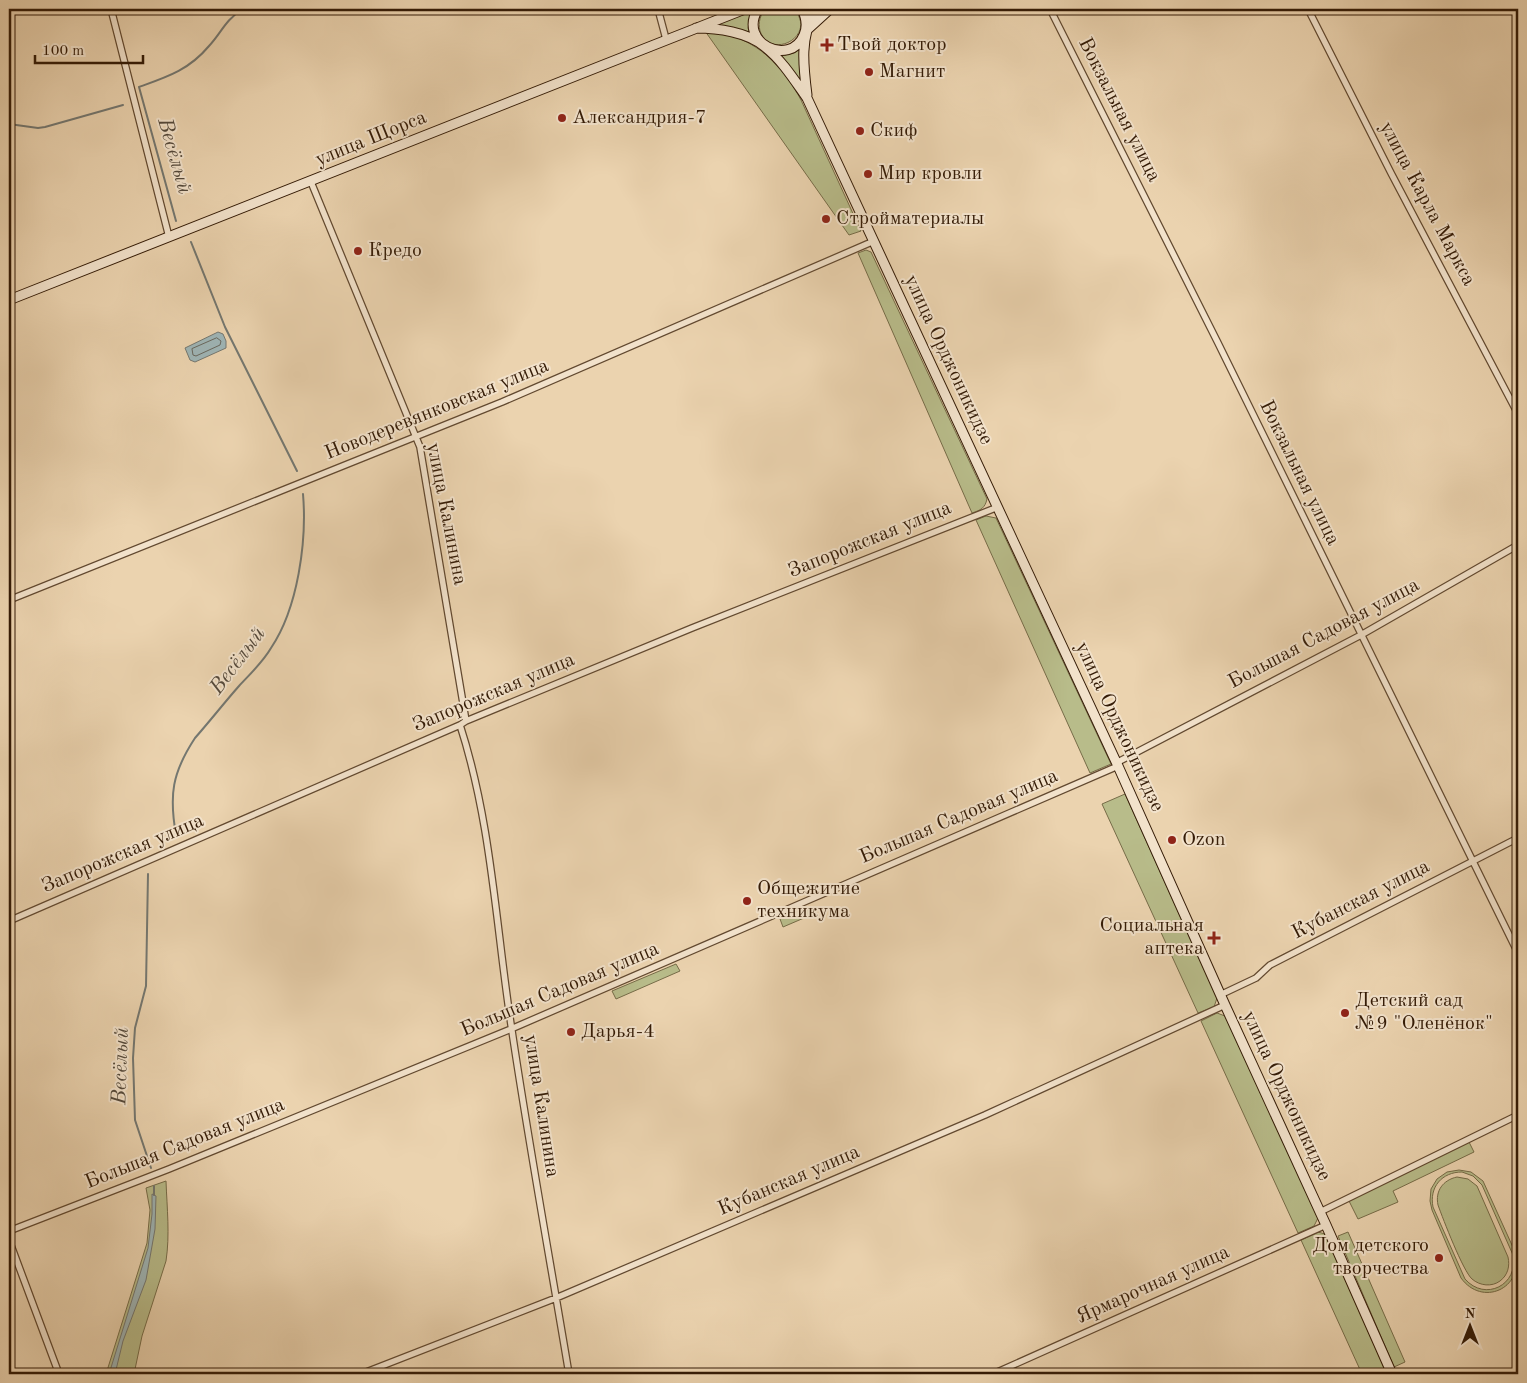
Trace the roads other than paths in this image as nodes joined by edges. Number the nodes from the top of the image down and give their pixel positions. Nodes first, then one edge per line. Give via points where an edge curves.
1 (111, 9) edge
2 (658, 9) edge
3 (745, 9) edge
4 (758, 9) edge
5 (802, 9) edge
6 (815, 9) edge
7 (830, 9) edge
8 (1050, 9) edge
9 (1308, 9) edge
10 (696, 28) junction
11 (806, 32) junction
12 (666, 39) junction
13 (765, 46) junction
14 (807, 98) junction
15 (311, 182) junction
16 (169, 237) junction
17 (874, 241) junction
18 (9, 300) edge
19 (1518, 414) edge
20 (415, 437) junction
21 (998, 507) junction
22 (1518, 545) edge
23 (9, 600) edge
24 (1360, 635) junction
25 (466, 721) junction
26 (460, 725) junction
27 (1117, 764) junction
28 (1518, 838) edge
29 (1473, 861) junction
30 (9, 921) edge
31 (1518, 952) edge
32 (1220, 996) junction
33 (1225, 1005) junction
34 (511, 1029) junction
35 (1518, 1115) edge
36 (1320, 1212) junction
37 (1326, 1225) junction
38 (9, 1231) edge
39 (9, 1240) edge
40 (556, 1298) junction
41 (59, 1374) edge
42 (361, 1374) edge
43 (569, 1374) edge
44 (993, 1374) edge
45 (1392, 1374) edge

1 - 16 street
2 - 12 street
3 - 10 main road, улица Щорса
4 - 13 main road via 754,29 756,37
5 - 11 main road
6 - 11 main road
7 - 11 main road
8 - 24 street, Вокзальная улица
9 - 19 street, улица Карла Маркса
10 - 12 main road, улица Щорса
10 - 13 main road via 726,30
11 - 13 main road via 791,48 779,51
11 - 14 main road
12 - 15 main road, улица Щорса
13 - 14 main road
14 - 17 main road, улица Орджоникидзе
15 - 16 main road, улица Щорса
15 - 20 street, улица Калинина
16 - 18 main road, улица Щорса
17 - 20 street, Новодеревянковская улица
17 - 21 main road, улица Орджоникидзе
20 - 23 street, Новодеревянковская улица
20 - 25 street, улица Калинина via 422,455
21 - 25 street, Запорожская улица
21 - 27 main road, улица Орджоникидзе
22 - 24 street, Большая Садовая улица
24 - 27 street, Большая Садовая улица
24 - 29 street, Вокзальная улица
25 - 26 street, Запорожская улица
26 - 30 street, Запорожская улица
26 - 34 street, улица Калинина via 482,808
27 - 32 main road, улица Орджоникидзе
27 - 34 street, Большая Садовая улица
28 - 29 street, Кубанская улица
29 - 31 street, Вокзальная улица
29 - 32 street, Кубанская улица via 1270,965 1256,978
32 - 33 main road, улица Орджоникидзе
33 - 36 main road, улица Орджоникидзе
33 - 40 street, Кубанская улица via 985,1115
34 - 38 street, Большая Садовая улица
34 - 40 street, улица Калинина
35 - 36 street
36 - 37 main road, улица Орджоникидзе
37 - 44 street, Ярмарочная улица
37 - 45 main road, улица Орджоникидзе
39 - 41 street
40 - 42 street, Кубанская улица
40 - 43 street, улица Калинина

